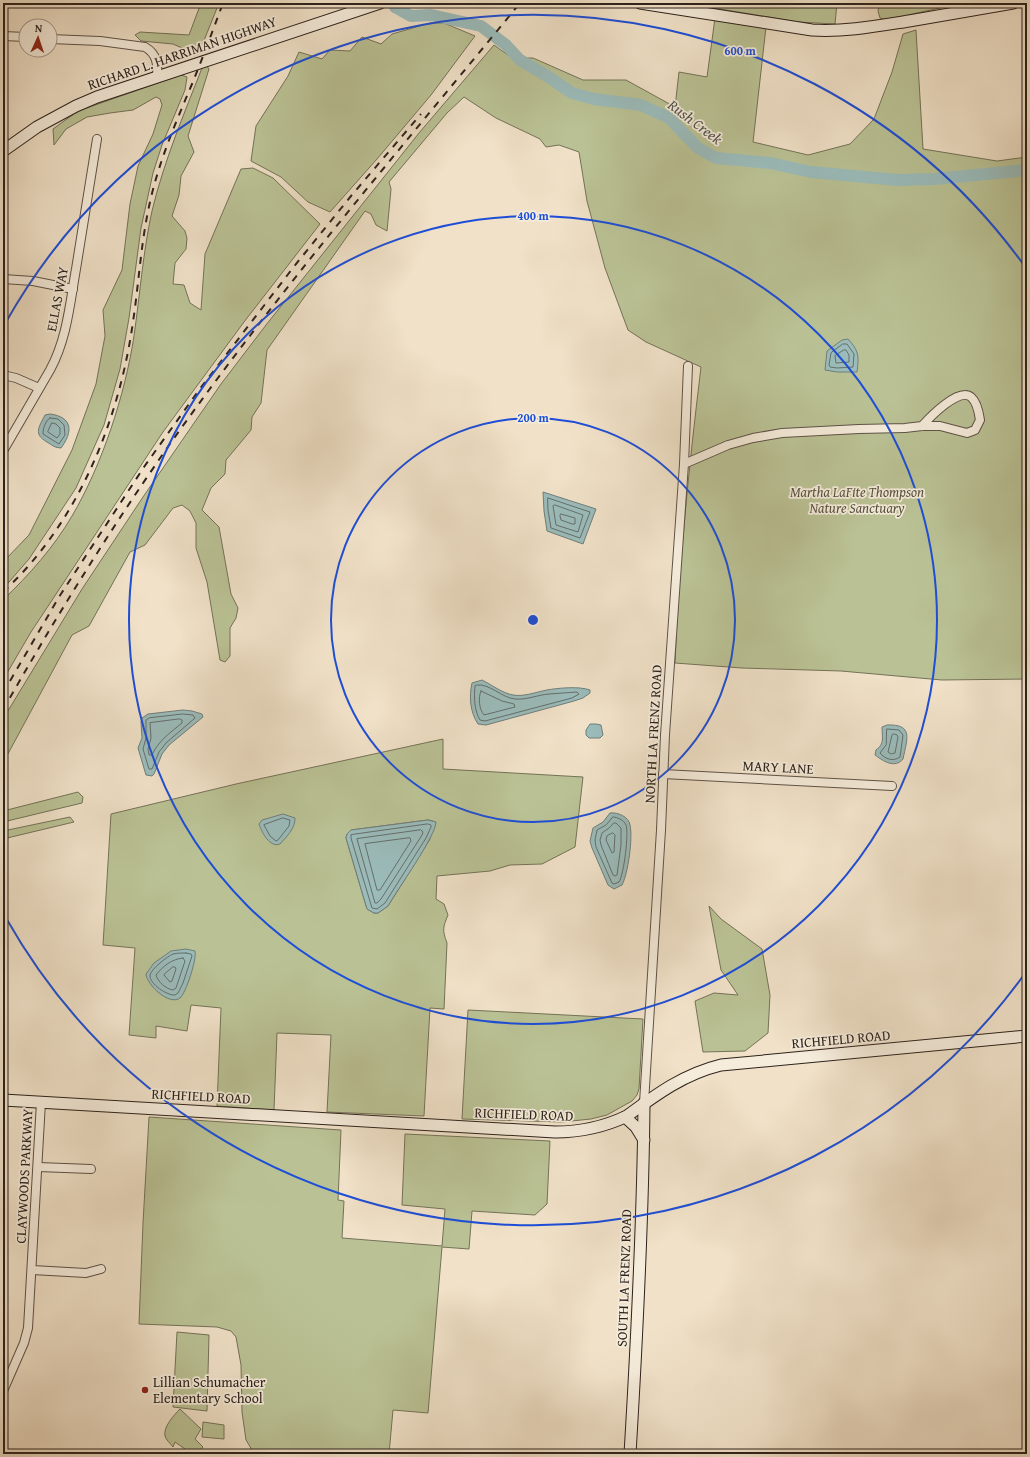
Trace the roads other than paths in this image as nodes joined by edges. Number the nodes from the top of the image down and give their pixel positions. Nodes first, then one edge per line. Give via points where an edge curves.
1 (380, 3) edge
2 (640, 3) edge
3 (1013, 3) edge
4 (3, 36) edge
5 (18, 37) edge
6 (58, 39) edge
7 (157, 77) junction
8 (97, 139) dead end
9 (3, 151) edge
10 (3, 279) edge
11 (73, 289) junction
12 (688, 366) dead end
13 (3, 375) edge
14 (39, 388) junction
15 (922, 426) junction
16 (3, 451) edge
17 (684, 464) junction
18 (663, 774) junction
19 (892, 786) dead end
20 (1027, 1036) edge
21 (3, 1100) edge
22 (41, 1102) junction
23 (644, 1103) junction
24 (625, 1117) junction
25 (644, 1140) junction
26 (38, 1167) junction
27 (91, 1169) dead end
28 (101, 1269) dead end
29 (32, 1270) junction
30 (3, 1390) edge
31 (630, 1454) edge

1 - 7 street, RICHARD L. HARRIMAN HIGHWAY
2 - 3 street via 825,31 875,27
4 - 5 street
6 - 7 street via 146,47 156,57
7 - 9 street, RICHARD L. HARRIMAN HIGHWAY via 76,106 37,127
8 - 11 street, ELLAS WAY
10 - 11 street via 33,281
11 - 14 street, ELLAS WAY via 56,359
12 - 17 street, NORTH LA FRENZ ROAD
13 - 14 street
14 - 16 street, ELLAS WAY
15 - 15 street via 940,426 967,433 975,430 980,420 976,403 970,396 958,396
15 - 17 street via 782,433 728,445
17 - 18 street, NORTH LA FRENZ ROAD
18 - 19 street, MARY LANE
18 - 23 street, NORTH LA FRENZ ROAD
20 - 23 street, RICHFIELD ROAD via 721,1065 694,1073
21 - 22 street, RICHFIELD ROAD
22 - 24 street, RICHFIELD ROAD via 555,1132 582,1131
22 - 26 street, CLAYWOODS PARKWAY
23 - 24 street, RICHFIELD ROAD
23 - 25 street, SOUTH LA FRENZ ROAD
24 - 25 street via 636,1126
25 - 31 street, SOUTH LA FRENZ ROAD
26 - 27 street
26 - 29 street, CLAYWOODS PARKWAY
28 - 29 street via 86,1272
29 - 30 street, CLAYWOODS PARKWAY via 28,1328

